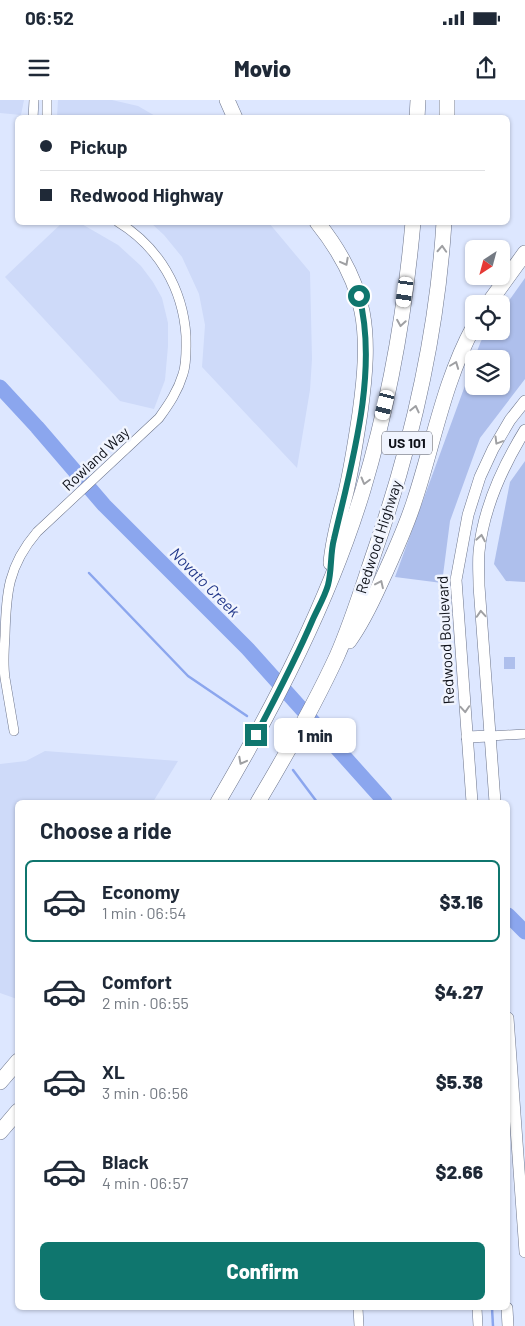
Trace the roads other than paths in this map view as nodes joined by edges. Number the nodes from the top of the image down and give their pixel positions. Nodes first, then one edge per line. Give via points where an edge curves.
1 (34, 100) edge
2 (46, 100) edge
3 (418, 100) edge
4 (447, 100) edge
5 (33, 115) edge
6 (47, 115) edge
7 (417, 115) edge
8 (447, 115) edge
9 (122, 225) edge
10 (319, 225) edge
11 (413, 225) edge
12 (444, 225) edge
13 (525, 253) edge
14 (495, 295) edge
15 (467, 340) edge
16 (525, 401) edge
17 (525, 430) edge
18 (328, 584) junction
19 (337, 656) junction
20 (14, 731) dead end
21 (525, 734) edge
22 (490, 736) junction
23 (467, 737) junction
24 (219, 800) edge
25 (259, 800) edge
26 (472, 800) edge
27 (495, 800) edge
28 (510, 1046) edge
29 (15, 1064) edge
30 (0, 1082) edge
31 (15, 1115) edge
32 (0, 1132) edge
33 (525, 1252) edge
34 (358, 1310) edge
35 (477, 1310) edge
36 (507, 1310) edge
37 (359, 1326) edge
38 (478, 1326) edge
39 (508, 1326) edge

1 - 5 street
2 - 6 street
3 - 7 highway
4 - 8 highway
9 - 20 street, Rowland Way via 158,258 180,299 184,317 184,373 159,418 26,544 12,570 4,660
10 -> 18 highway via 349,270 362,309 366,340 363,392 353,457 333,542
11 -> 18 highway, Redwood Highway / US 101 via 393,371 362,492
19 -> 12 highway, Redwood Highway / US 101 via 377,546 407,446 434,314
13 - 14 highway
19 -> 15 highway via 360,626 395,552 415,501 448,383
16 -> 23 main road, Redwood Boulevard via 510,420 480,477 468,514 459,560 456,580
22 -> 17 main road via 479,552 484,523 496,487
18 -> 24 highway, Redwood Highway / US 101 via 299,651
19 - 25 highway, Redwood Highway / US 101
21 - 22 street
22 - 23 main road
22 - 27 main road
23 - 26 main road, Redwood Boulevard
28 - 33 main road
29 - 30 highway
31 - 32 highway
34 - 37 street
35 - 38 street
36 - 39 main road

